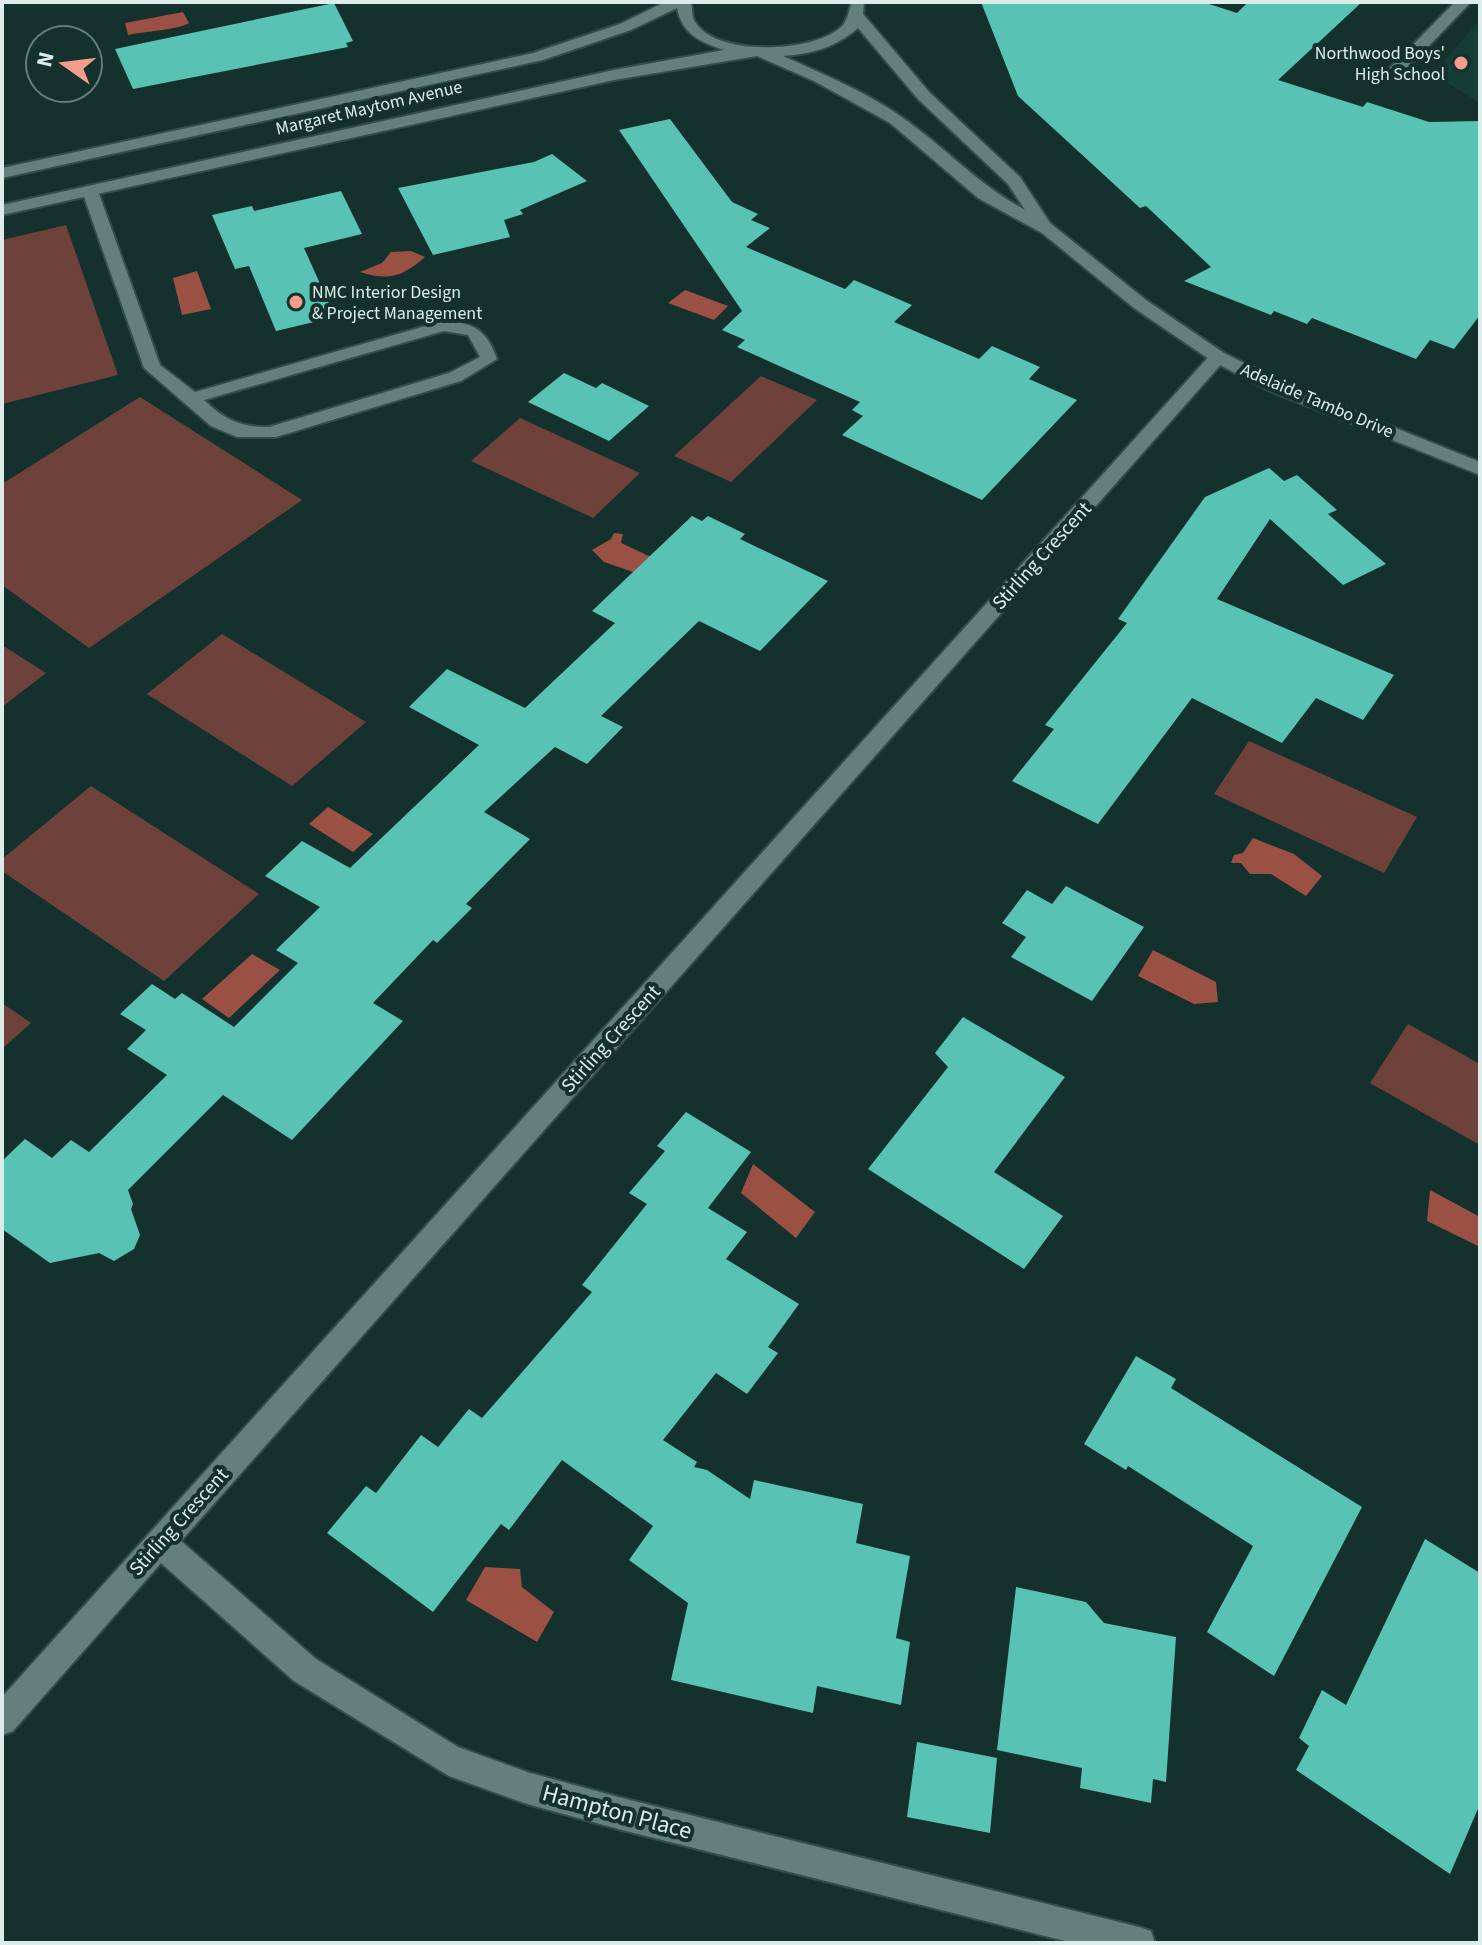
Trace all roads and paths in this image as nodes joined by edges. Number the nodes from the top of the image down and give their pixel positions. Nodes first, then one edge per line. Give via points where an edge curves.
1 (676, 2) edge
2 (683, 2) edge
3 (1463, 2) edge
4 (859, 6) edge
5 (755, 52) junction
6 (1393, 74) dead end
7 (79, 157) junction
8 (2, 173) edge
9 (90, 191) junction
10 (2, 210) edge
11 (1048, 229) junction
12 (1218, 357) junction
13 (192, 398) junction
14 (1479, 467) edge
15 (161, 1543) junction
16 (2, 1720) edge
17 (1139, 1943) edge

1 - 7 street, Margaret Maytom Avenue via 596,39 537,57
2 - 5 street, Adelaide Tambo Drive via 684,17 700,35
3 - 6 street
4 - 5 street, Margaret Maytom Avenue via 848,29 833,40 813,48
4 - 11 street, Adelaide Tambo Drive via 924,96 1014,181
5 - 9 street, Margaret Maytom Avenue via 614,75
5 - 11 street, Adelaide Tambo Drive via 820,78 896,120 984,194
7 - 8 street, Margaret Maytom Avenue
7 - 9 street
9 - 10 street, Margaret Maytom Avenue
9 - 13 lane via 152,368
11 - 12 street, Adelaide Tambo Drive via 1140,304
12 - 14 street, Adelaide Tambo Drive via 1277,387
12 - 15 street, Stirling Crescent
13 - 13 lane via 217,422 243,433 270,433 455,377 489,359 482,338 466,326 443,326
15 - 16 street, Stirling Crescent
15 - 17 street, Hampton Place via 305,1670 449,1760 622,1814

